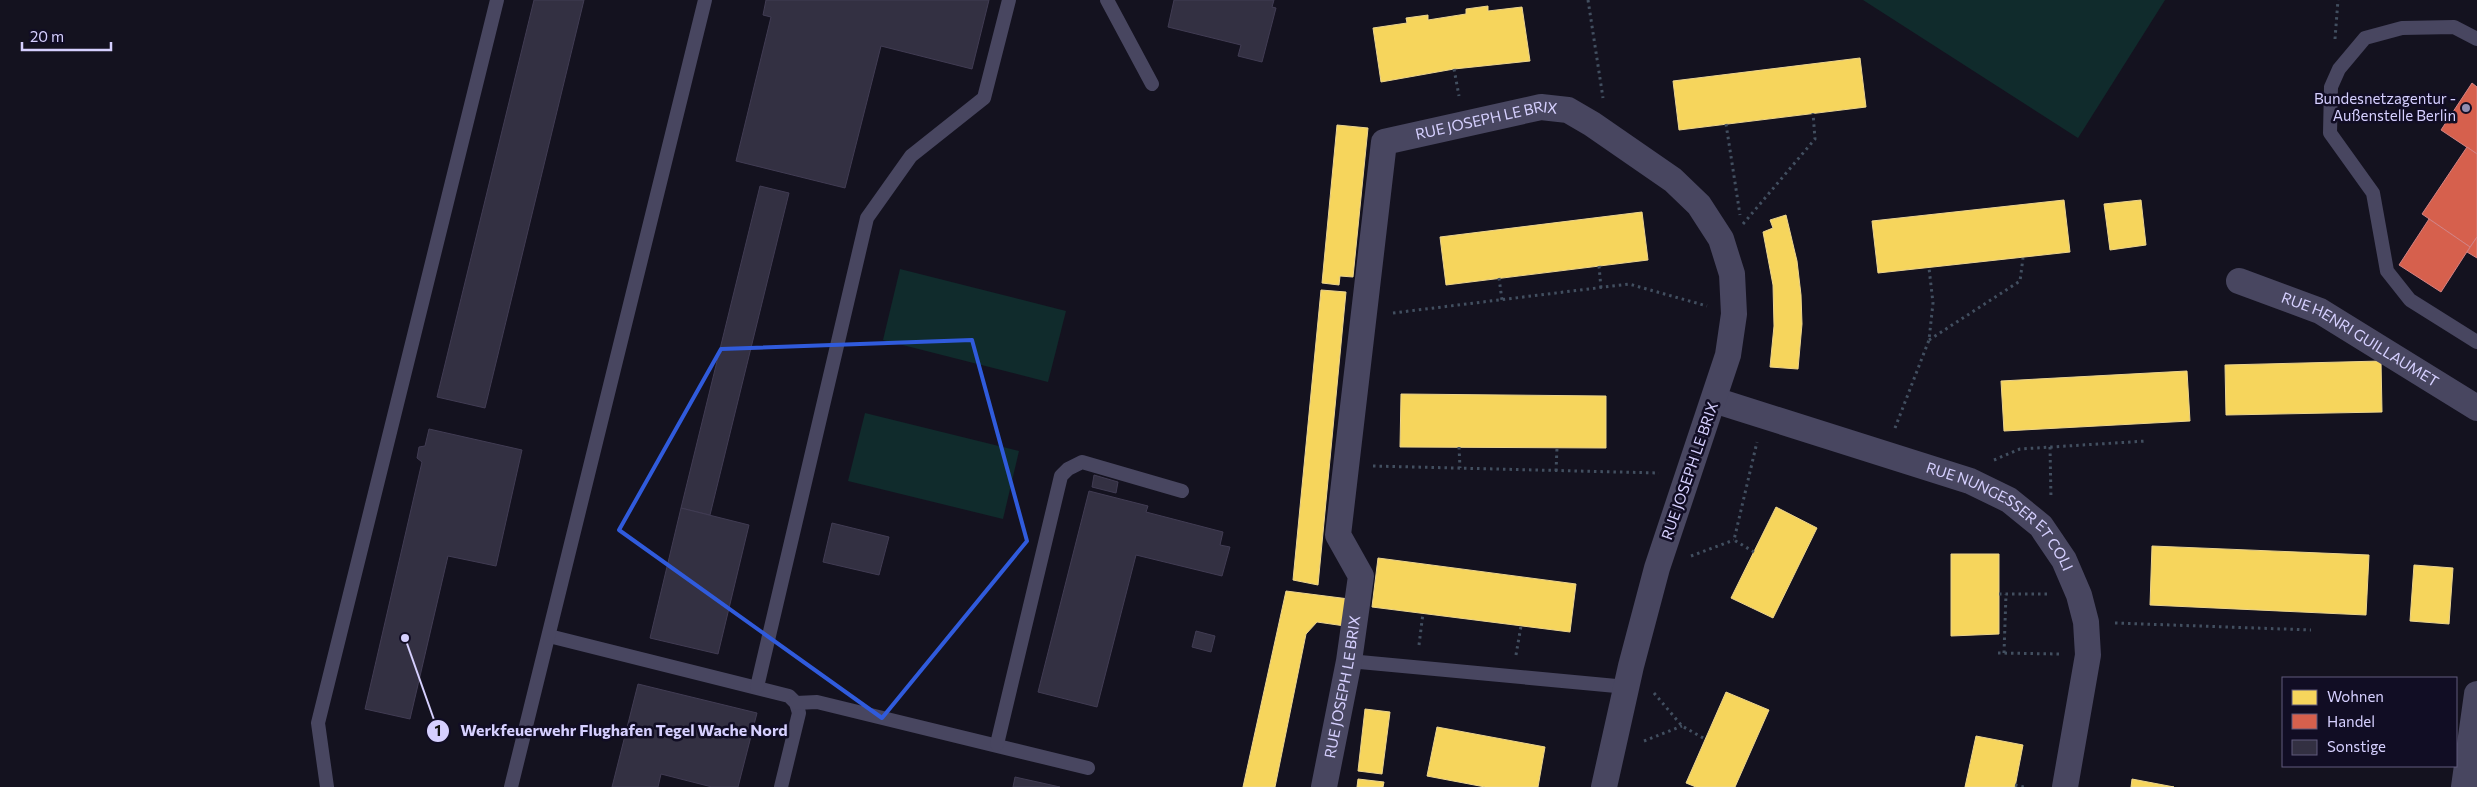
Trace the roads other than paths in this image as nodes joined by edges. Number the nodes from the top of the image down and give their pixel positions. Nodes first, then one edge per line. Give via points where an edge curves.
1 (497, 0) edge
2 (705, 0) edge
3 (1009, 0) edge
4 (1107, 0) edge
5 (2477, 39) edge
6 (1152, 84) dead end
7 (2239, 281) dead end
8 (2477, 342) edge
9 (1714, 400) junction
10 (2477, 408) edge
11 (1182, 490) dead end
12 (549, 636) junction
13 (1348, 661) junction
14 (1629, 677) junction
15 (757, 687) junction
16 (2477, 694) edge
17 (796, 703) junction
18 (996, 744) junction
19 (1088, 768) dead end
20 (327, 787) edge
21 (511, 787) edge
22 (781, 787) edge
23 (1324, 787) edge
24 (1604, 787) edge
25 (2065, 787) edge
26 (2464, 787) edge

1 - 20 lane via 318,723
2 - 12 lane
3 - 15 lane via 984,98 911,156 867,218
4 - 6 lane
5 - 8 lane via 2454,27 2402,28 2366,38 2339,68 2331,86 2330,133 2373,193 2387,270 2410,300
7 - 10 street, RUE HENRI GUILLAUMET via 2320,311
9 - 13 street, RUE JOSEPH LE BRIX via 1728,355 1734,314 1732,274 1721,239 1699,206 1673,180 1568,110 1541,106 1384,142 1338,535 1361,576
9 - 14 street, RUE JOSEPH LE BRIX via 1657,568
9 - 25 street, RUE NUNGESSER ET COLI via 1970,481 2009,500 2041,526 2064,560 2079,594 2086,622 2088,655
11 - 18 lane via 1082,462 1062,476
12 - 15 lane
12 - 21 lane
13 - 14 lane via 1512,676
13 - 23 street, RUE JOSEPH LE BRIX
14 - 24 street, RUE JOSEPH LE BRIX
15 - 17 lane via 789,696
16 - 26 street
17 - 18 lane via 817,702
17 - 22 lane via 798,723
18 - 19 lane

